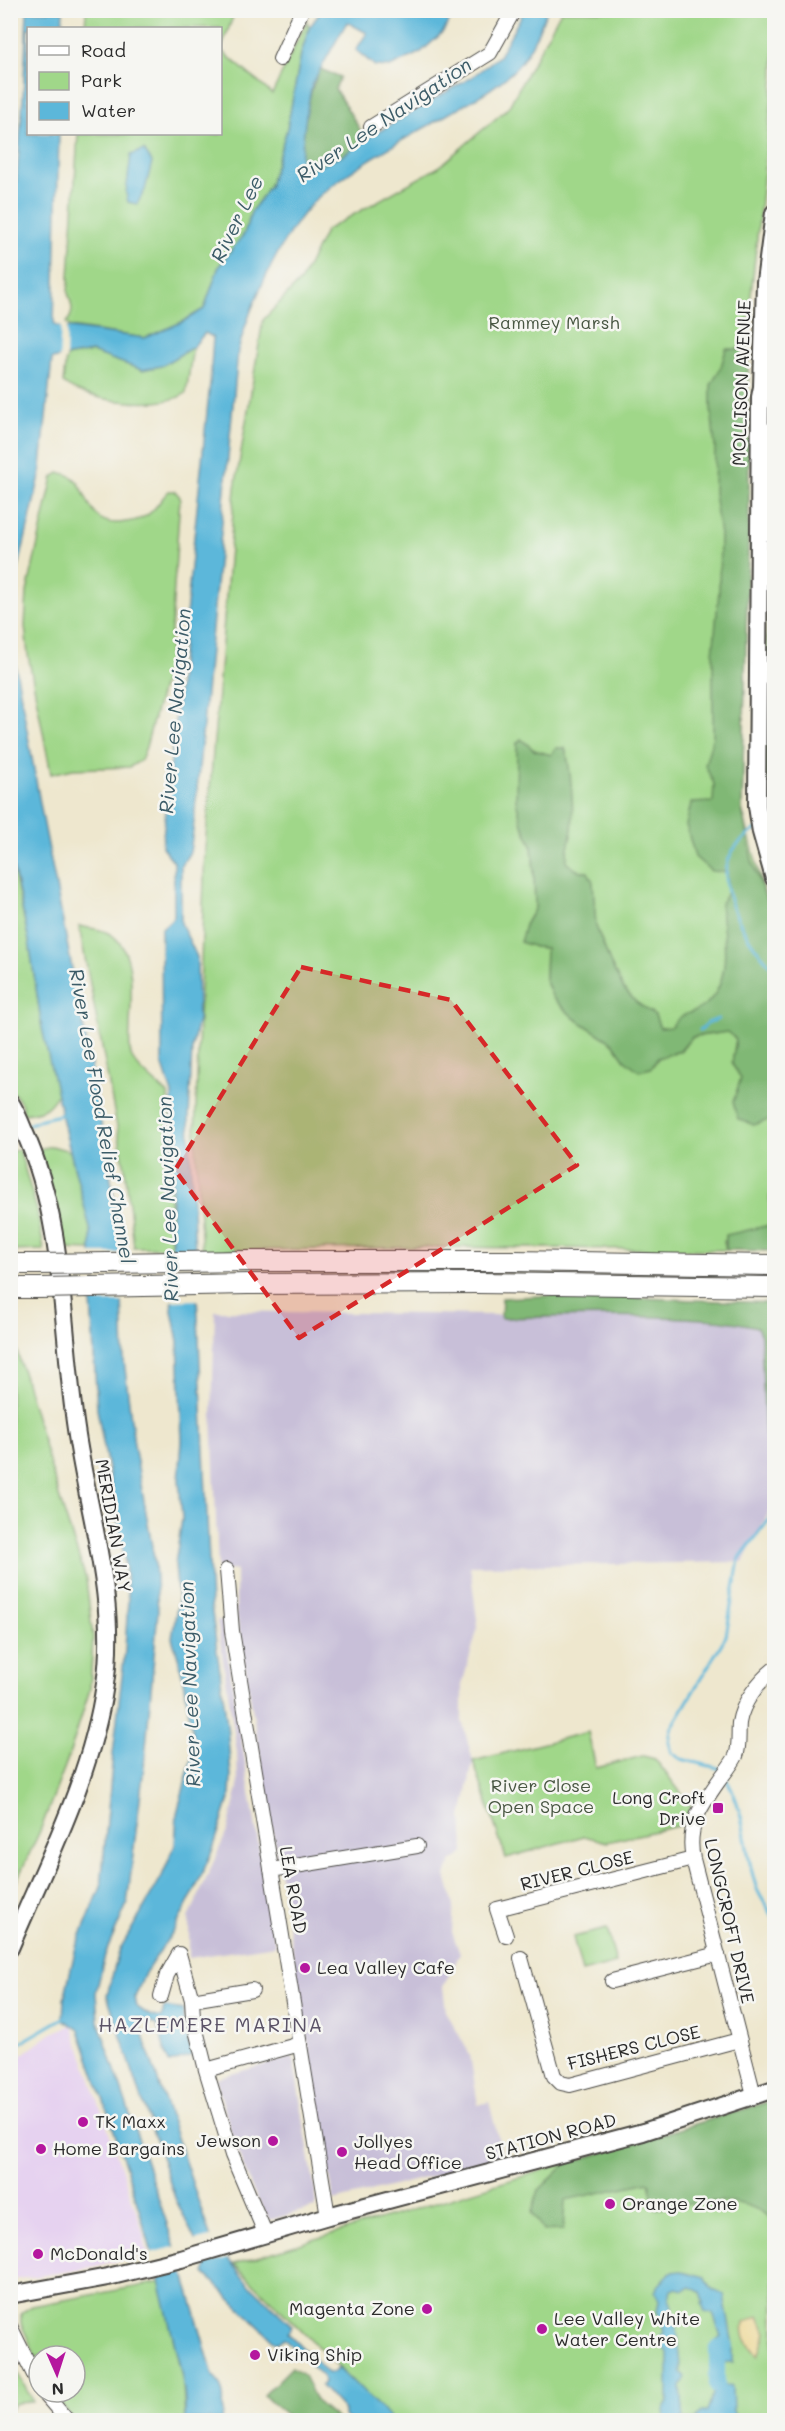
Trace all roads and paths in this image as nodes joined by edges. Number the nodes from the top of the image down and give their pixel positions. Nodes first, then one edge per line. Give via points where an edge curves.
1 (302, 10) edge
2 (514, 10) edge
3 (280, 59) dead end
4 (371, 128) dead end
5 (774, 213) edge
6 (769, 316) edge
7 (774, 429) edge
8 (760, 555) junction
9 (774, 878) edge
10 (12, 1104) edge
11 (10, 1264) edge
12 (774, 1265) edge
13 (772, 1287) edge
14 (10, 1288) edge
15 (227, 1570) dead end
16 (774, 1670) edge
17 (417, 1846) dead end
18 (693, 1859) junction
19 (271, 1870) junction
20 (506, 1936) dead end
21 (10, 1948) edge
22 (718, 1954) junction
23 (521, 1958) dead end
24 (612, 1981) dead end
25 (252, 1990) dead end
26 (161, 1996) dead end
27 (192, 2000) junction
28 (739, 2040) junction
29 (300, 2044) junction
30 (206, 2070) junction
31 (774, 2089) edge
32 (754, 2095) junction
33 (328, 2216) junction
34 (266, 2235) junction
35 (10, 2295) edge
36 (10, 2326) edge
37 (27, 2361) edge
38 (53, 2404) edge
39 (67, 2421) edge

1 - 3 street
2 - 4 street via 490,53
5 - 6 main road, MOLLISON AVENUE via 765,282
6 - 8 main road, MOLLISON AVENUE via 758,510
7 - 8 main road, MOLLISON AVENUE via 770,509
8 - 9 main road, MOLLISON AVENUE via 756,779 760,825
10 - 21 main road, MERIDIAN WAY via 34,1154 51,1218 76,1431 107,1598 110,1638 105,1688 93,1743
11 - 12 highway, bridge via 492,1261
13 - 14 highway, bridge via 488,1283
15 - 19 street, LEA ROAD via 232,1631
16 - 18 street, LONGCROFT DRIVE via 744,1707 732,1763 691,1829
17 - 19 street
18 - 20 street, RIVER CLOSE via 497,1909
18 - 22 street, LONGCROFT DRIVE
19 - 29 street, LEA ROAD
22 - 24 street
22 - 28 street, LONGCROFT DRIVE
23 - 28 street, FISHERS CLOSE via 554,2076 561,2083 570,2085
25 - 27 street
26 - 27 street via 167,1974 179,1954
27 - 30 street
28 - 32 street, LONGCROFT DRIVE
29 - 30 street
29 - 33 street, LEA ROAD
30 - 34 street via 237,2172
31 - 32 main road, STATION ROAD
32 - 33 main road, STATION ROAD via 643,2132
33 - 34 main road, STATION ROAD
34 - 35 main road, STATION ROAD via 86,2282
36 - 37 street
38 - 39 street

